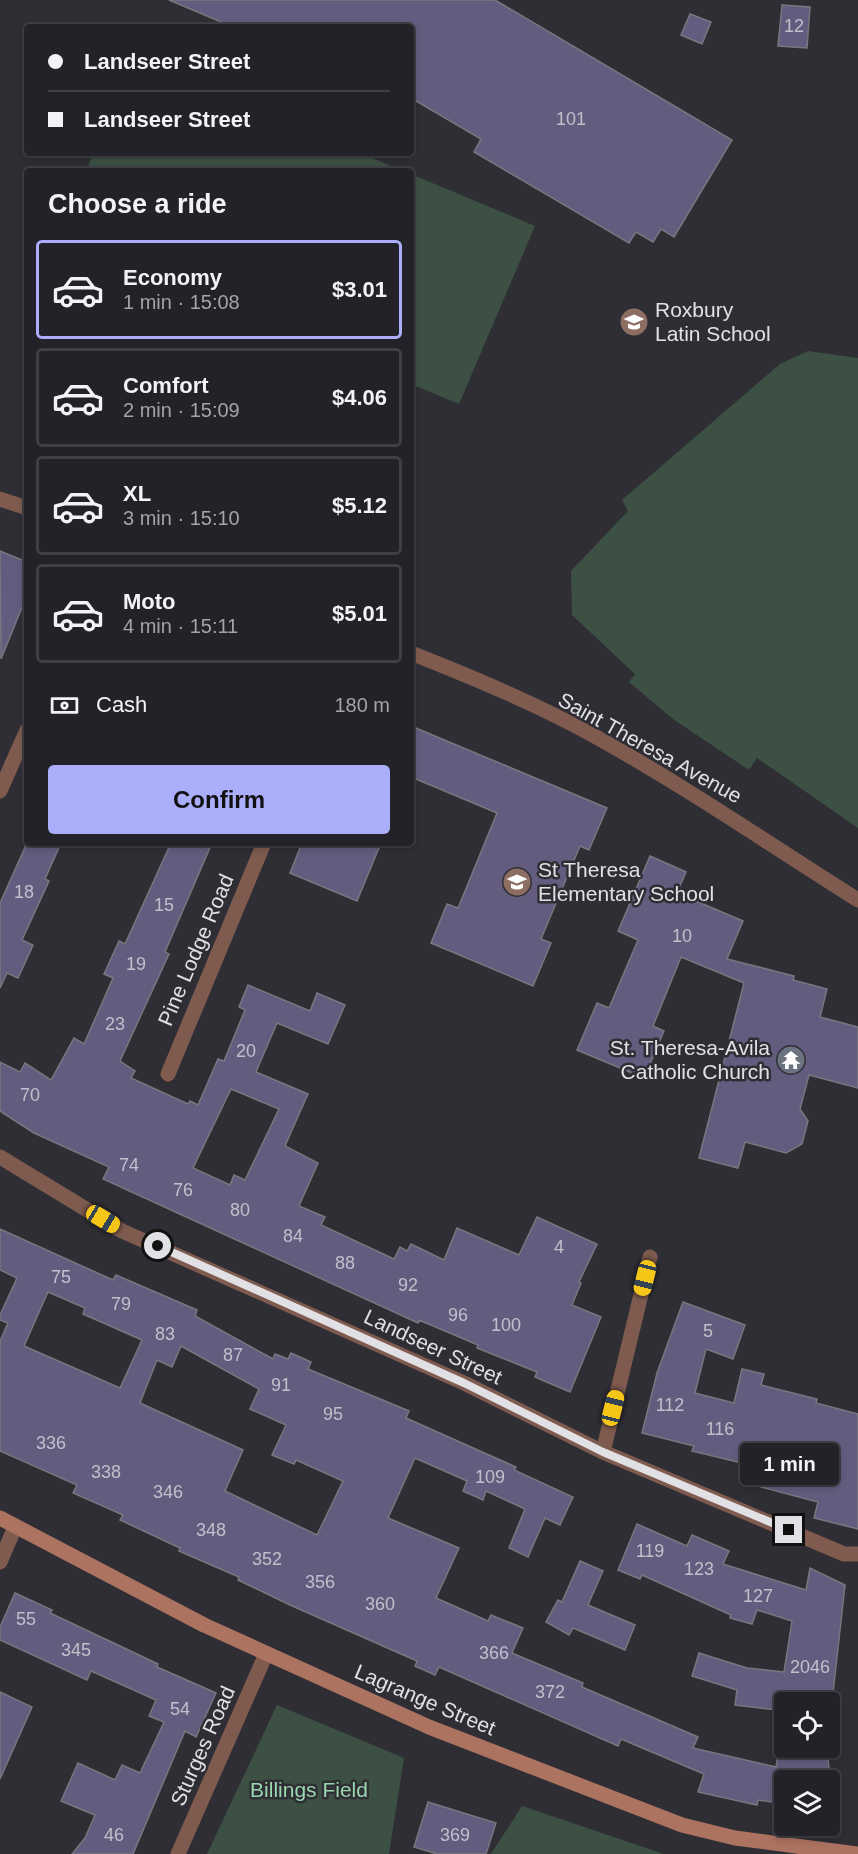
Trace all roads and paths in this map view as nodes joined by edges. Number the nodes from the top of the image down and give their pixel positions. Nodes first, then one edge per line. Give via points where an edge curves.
1 (0, 498) edge
2 (24, 507) edge
3 (414, 654) edge
4 (24, 737) edge
5 (0, 791) edge
6 (263, 846) edge
7 (858, 900) edge
8 (168, 1074) dead end
9 (0, 1157) edge
10 (650, 1257) dead end
11 (603, 1452) junction
12 (0, 1518) edge
13 (15, 1527) junction
14 (858, 1554) edge
15 (0, 1562) edge
16 (266, 1654) junction
17 (178, 1854) edge
18 (857, 1854) edge

1 - 2 street
3 - 7 street, Saint Theresa Avenue via 597,737 734,819
4 - 5 street
6 - 8 street, Pine Lodge Road
9 - 11 street, Landseer Street via 122,1231 464,1383
10 - 11 street
11 - 14 street, Landseer Street via 844,1554
12 - 13 main road, Lagrange Street
13 - 15 street
13 - 16 main road, Lagrange Street
16 - 17 street, Sturges Road
16 - 18 main road, Lagrange Street via 429,1727 682,1825 735,1838

